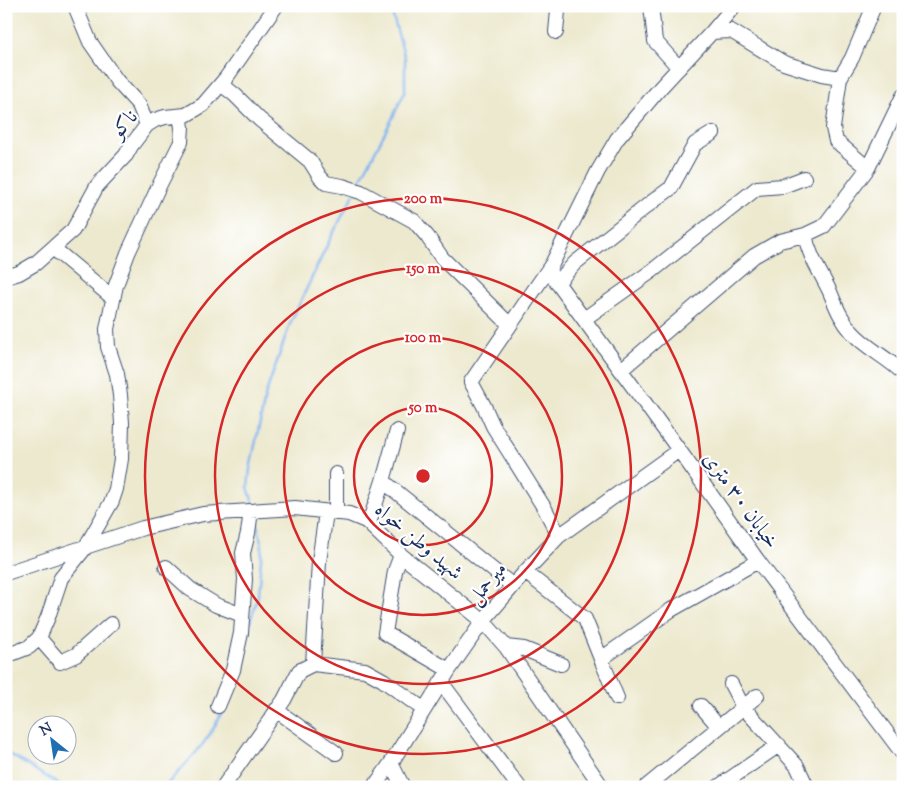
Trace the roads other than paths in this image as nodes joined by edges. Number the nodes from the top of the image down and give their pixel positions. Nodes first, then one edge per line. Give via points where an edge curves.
1 (75, 6) edge
2 (276, 6) edge
3 (560, 6) edge
4 (651, 6) edge
5 (734, 6) edge
6 (869, 8) edge
7 (556, 32) dead end
8 (712, 32) junction
9 (679, 68) junction
10 (840, 78) junction
11 (221, 84) junction
12 (903, 96) edge
13 (180, 116) junction
14 (146, 125) junction
15 (713, 133) dead end
16 (868, 168) junction
17 (804, 178) dead end
18 (805, 236) junction
19 (53, 248) junction
20 (548, 270) junction
21 (6, 277) edge
22 (557, 283) junction
23 (114, 298) junction
24 (584, 319) junction
25 (510, 325) junction
26 (621, 370) junction
27 (903, 373) edge
28 (397, 431) dead end
29 (679, 450) junction
30 (336, 474) dead end
31 (383, 481) junction
32 (251, 511) junction
33 (331, 512) junction
34 (369, 523) junction
35 (559, 536) junction
36 (85, 548) junction
37 (401, 555) junction
38 (758, 560) junction
39 (166, 567) dead end
40 (525, 572) junction
41 (6, 573) edge
42 (513, 586) junction
43 (242, 615) junction
44 (483, 622) junction
45 (112, 624) dead end
46 (39, 638) junction
47 (506, 647) junction
48 (6, 656) edge
49 (601, 659) junction
50 (312, 664) junction
51 (561, 664) dead end
52 (445, 676) junction
53 (731, 684) dead end
54 (757, 696) dead end
55 (617, 698) dead end
56 (218, 706) dead end
57 (700, 706) dead end
58 (743, 707) junction
59 (276, 710) junction
60 (423, 710) junction
61 (719, 728) junction
62 (779, 745) junction
63 (336, 753) dead end
64 (903, 754) edge
65 (391, 763) junction
66 (719, 786) edge
67 (223, 787) edge
68 (374, 787) edge
69 (403, 787) edge
70 (519, 787) edge
71 (602, 787) edge
72 (646, 787) edge
73 (807, 787) edge

1 - 14 street via 90,42 117,82 139,105
2 - 11 street, ناکو
3 - 7 street
4 - 9 street via 655,41
5 - 8 street
6 - 10 street via 852,58
8 - 9 street
8 - 10 street via 731,31 784,64
9 - 20 street via 617,139
10 - 16 street via 833,128 836,141
11 - 13 street, ناکو via 203,105
11 - 25 street via 310,160 326,184 361,192 414,221 442,258
12 - 16 street
13 - 14 street, ناکو via 165,117
13 - 23 street via 181,142 128,253
14 - 19 street, ناکو via 126,155 96,186 72,230
15 - 22 street via 695,144 671,188 575,263
16 - 18 street via 824,226
17 - 24 street via 784,186 757,188 652,271
18 - 26 street via 780,241 754,256
18 - 27 street via 807,247 839,314 851,332
19 - 21 street, ناکو via 36,263
19 - 23 street
20 - 22 street, خیابان ۳۰ متری
20 - 25 street
22 - 24 street, خیابان ۳۰ متری
23 - 36 street via 107,329 120,395 121,459 112,501
24 - 26 street, خیابان ۳۰ متری
25 - 35 street via 471,382 493,426
26 - 29 street, خیابان ۳۰ متری
28 - 31 street
29 - 35 street, میرحمل
29 - 38 street, خیابان ۳۰ متری
30 - 33 street
31 - 34 street
31 - 42 street
32 - 33 street, شهید وطن خواه via 294,508
32 - 36 street, شهید وطن خواه via 195,516 143,528
32 - 43 street via 243,553
33 - 34 street, شهید وطن خواه via 349,514
33 - 50 street via 318,562
34 - 37 street, شهید وطن خواه
35 - 40 street, میرحمل
36 - 41 street, شهید وطن خواه
36 - 46 street via 61,578
37 - 44 street, شهید وطن خواه
37 - 52 street via 395,571 385,633
38 - 49 street via 671,610
38 - 64 street, خیابان ۳۰ متری
39 - 43 street via 190,589 216,605
40 - 42 street, میرحمل
40 - 49 street via 585,619
42 - 44 street, میرحمل
43 - 56 street via 233,670
44 - 47 street, شهید وطن خواه
44 - 52 street, میرحمل
45 - 46 street via 76,655 60,662
46 - 48 street via 29,647
47 - 51 street via 524,649
47 - 71 street, شهید وطن خواه
49 - 55 street
50 - 59 street via 299,671
50 - 60 street via 365,670
52 - 60 street, میرحمل
52 - 70 street
53 - 58 street
54 - 58 street
57 - 61 street
58 - 61 street
58 - 62 street
59 - 63 street
59 - 67 street
60 - 65 street, میرحمل
61 - 72 street
62 - 66 street
62 - 73 street via 798,766
65 - 68 street, میرحمل
65 - 69 street

